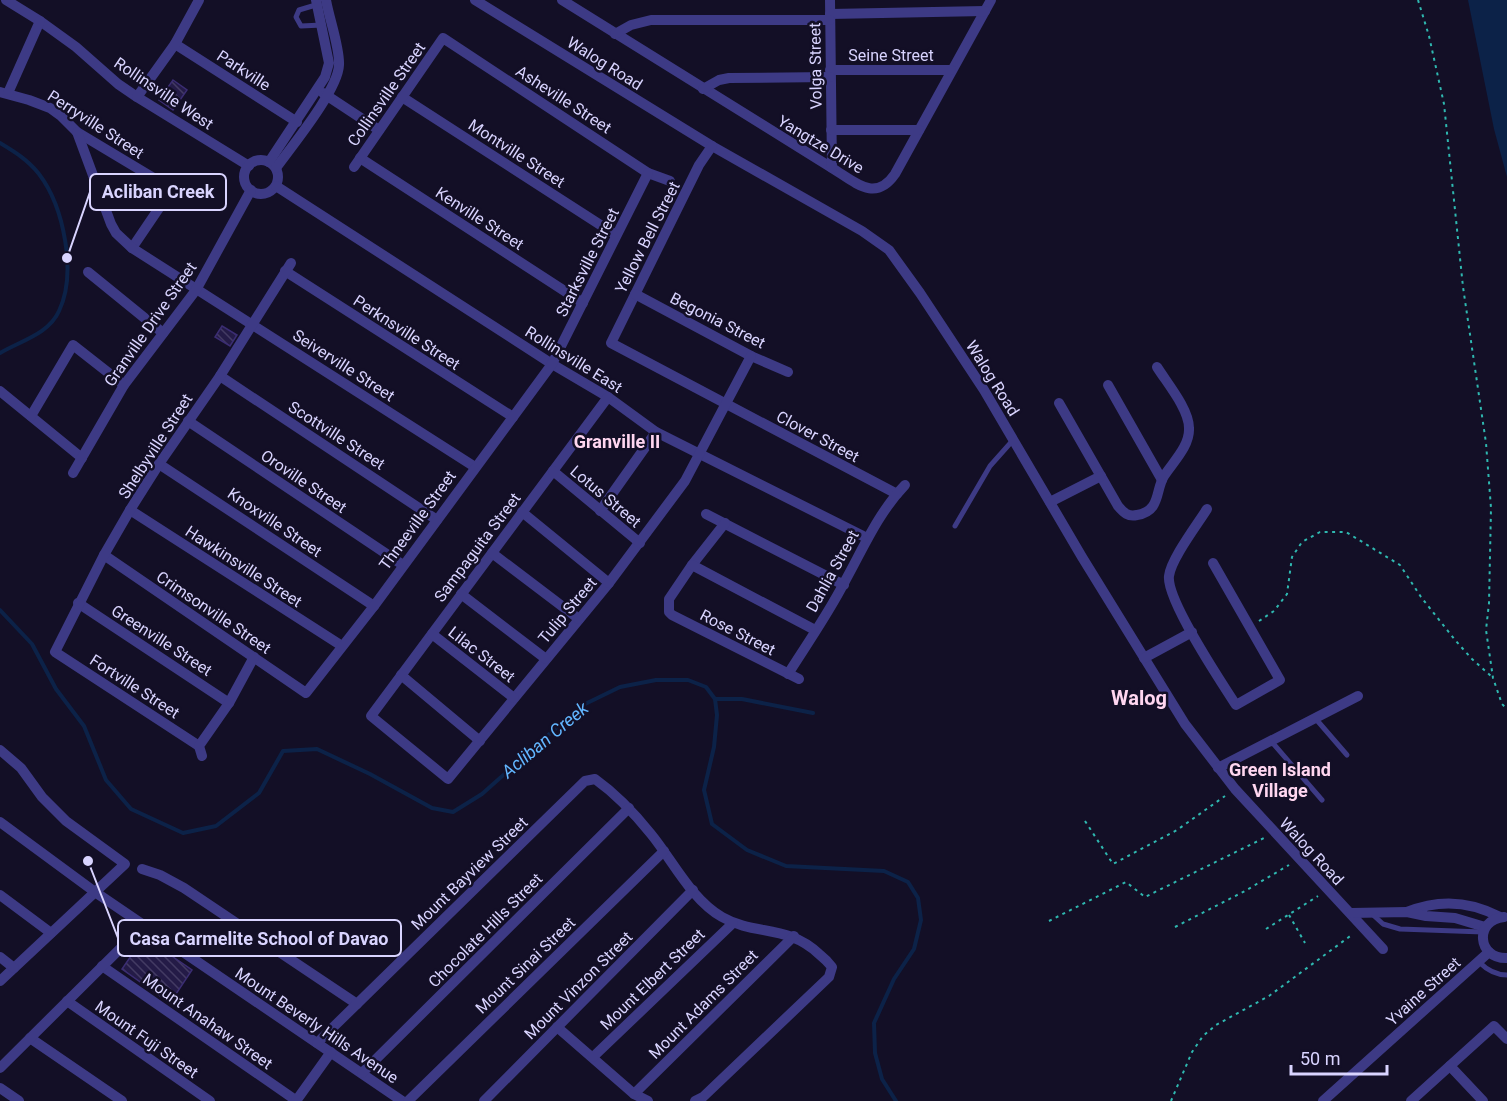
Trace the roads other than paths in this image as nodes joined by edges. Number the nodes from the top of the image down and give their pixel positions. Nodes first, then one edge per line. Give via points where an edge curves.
1 (6, 0) edge
2 (199, 0) edge
3 (475, 0) edge
4 (562, 0) edge
5 (830, 0) edge
6 (992, 0) edge
7 (321, 2) edge
8 (985, 11) junction
9 (830, 17) junction
10 (40, 21) junction
11 (325, 24) junction
12 (615, 34) junction
13 (444, 38) joint
14 (175, 44) junction
15 (951, 70) junction
16 (830, 74) junction
17 (703, 89) junction
18 (322, 92) junction
19 (4, 93) edge
20 (136, 97) junction
21 (402, 97) junction
22 (297, 122) junction
23 (379, 130) junction
24 (831, 130) junction
25 (919, 130) junction
26 (77, 132) junction
27 (712, 146) junction
28 (357, 163) joint
29 (273, 165) junction
30 (249, 166) junction
31 (831, 168) junction
32 (648, 173) junction
33 (670, 181) dead end
34 (276, 186) junction
35 (251, 190) junction
36 (616, 235) junction
37 (132, 248) junction
38 (288, 267) joint
39 (88, 272) dead end
40 (196, 290) junction
41 (635, 294) junction
42 (583, 303) junction
43 (252, 324) junction
44 (163, 333) junction
45 (611, 343) joint
46 (751, 356) junction
47 (552, 364) junction
48 (1157, 367) dead end
49 (788, 372) dead end
50 (220, 376) junction
51 (124, 385) junction
52 (1108, 385) dead end
53 (0, 391) edge
54 (608, 397) junction
55 (1059, 403) dead end
56 (726, 404) junction
57 (31, 416) junction
58 (513, 417) junction
59 (188, 422) junction
60 (656, 432) junction
61 (1014, 439) junction
62 (701, 454) junction
63 (82, 458) junction
64 (159, 464) junction
65 (474, 467) junction
66 (553, 471) junction
67 (73, 473) dead end
68 (1101, 476) junction
69 (1162, 480) junction
70 (905, 485) dead end
71 (897, 494) junction
72 (1050, 502) junction
73 (1207, 508) dead end
74 (130, 510) junction
75 (600, 511) junction
76 (522, 512) junction
77 (706, 514) dead end
78 (437, 519) junction
79 (725, 523) junction
80 (955, 526) dead end
81 (867, 538) junction
82 (640, 543) junction
83 (492, 553) junction
84 (104, 555) junction
85 (1213, 563) dead end
86 (403, 565) junction
87 (692, 565) junction
88 (609, 583) junction
89 (844, 585) junction
90 (461, 594) junction
91 (78, 603) junction
92 (374, 606) junction
93 (579, 619) junction
94 (815, 630) junction
95 (1192, 632) junction
96 (432, 634) junction
97 (342, 646) junction
98 (55, 652) joint
99 (254, 657) junction
100 (1144, 658) junction
101 (546, 659) junction
102 (788, 674) junction
103 (401, 675) junction
104 (799, 679) dead end
105 (306, 693) joint
106 (1358, 696) dead end
107 (514, 698) junction
108 (229, 703) junction
109 (1315, 718) junction
110 (480, 741) junction
111 (1271, 741) junction
112 (0, 750) edge
113 (1347, 755) dead end
114 (1218, 768) junction
115 (448, 779) joint
116 (1322, 800) dead end
117 (629, 808) junction
118 (0, 822) edge
119 (664, 851) junction
120 (142, 869) dead end
121 (693, 890) junction
122 (95, 892) junction
123 (0, 895) edge
124 (1407, 912) junction
125 (1351, 913) junction
126 (1371, 913) junction
127 (1504, 917) edge
128 (733, 922) junction
129 (144, 925) junction
130 (1484, 930) junction
131 (51, 933) junction
132 (794, 936) junction
133 (1383, 949) dead end
134 (1489, 952) junction
135 (0, 957) edge
136 (1507, 958) edge
137 (1479, 962) junction
138 (102, 966) junction
139 (14, 968) junction
140 (1507, 975) edge
141 (0, 981) edge
142 (67, 1001) junction
143 (357, 1004) junction
144 (558, 1027) junction
145 (30, 1038) junction
146 (1507, 1039) edge
147 (317, 1043) junction
148 (331, 1052) junction
149 (592, 1057) junction
150 (1450, 1066) junction
151 (0, 1068) edge
152 (362, 1073) junction
153 (0, 1088) edge
154 (634, 1094) junction
155 (20, 1101) edge
156 (122, 1101) edge
157 (210, 1101) edge
158 (297, 1101) edge
159 (402, 1101) edge
160 (408, 1101) edge
161 (484, 1101) edge
162 (648, 1101) edge
163 (694, 1101) edge
164 (1323, 1101) edge
165 (1412, 1101) edge
166 (1483, 1101) edge

1 - 10 street, Rollinsville West
2 - 14 street
3 - 27 street, Walog Road
4 - 12 street, Yangtze Drive
5 - 9 street, Volga Street
6 - 8 street, Yangtze Drive
7 - 11 street
7 - 11 lane via 299,10 296,16 301,26
8 - 9 street
8 - 15 street, Yangtze Drive
9 - 12 street via 651,20
9 - 16 street, Volga Street
10 - 19 street
10 - 20 street, Rollinsville West
11 - 18 street via 329,63
12 - 17 street, Yangtze Drive
13 - 21 street, Collinsville Street
13 - 32 street, Asheville Street
14 - 20 street
14 - 22 street, Parkville
15 - 16 street, Seine Street
15 - 25 street, Yangtze Drive
16 - 17 street, Seine Street via 738,77 719,80
16 - 24 street, Volga Street
17 - 31 street, Yangtze Drive
18 - 22 street
18 - 23 street
18 - 29 street
19 - 26 street, Perryville Street via 50,108
20 - 30 street, Rollinsville West
21 - 23 street, Collinsville Street
21 - 36 street, Montville Street
22 - 29 street
23 - 28 street, Collinsville Street
24 - 25 street
24 - 31 street, Volga Street
25 - 31 street, Yangtze Drive via 884,187 863,187
26 - 37 street, Seiverville Street via 111,224
26 - 37 street, Perryville Street via 172,189
27 - 41 street, Yellow Bell Street
27 - 61 street, Walog Road via 889,250
28 - 42 street, Kenville Street
29 - 30 street via 256,161
29 - 34 street via 278,177
30 - 35 street via 245,179
32 - 33 street, Asheville Street
32 - 36 street, Starksville Street
34 - 35 street via 264,194
34 - 47 street, Rollinsville East
35 - 40 street, Granville Drive Street
36 - 42 street, Starksville Street
37 - 40 street, Seiverville Street
38 - 43 street, Shelbyville Street
38 - 58 street, Perknsville Street
39 - 44 street
40 - 43 street, Seiverville Street
40 - 44 street, Granville Drive Street
41 - 45 street, Yellow Bell Street
41 - 46 street, Begonia Street
42 - 47 street, Starksville Street
43 - 50 street, Shelbyville Street
43 - 65 street, Seiverville Street
44 - 51 street, Granville Drive Street
45 - 56 street, Clover Street
46 - 49 street, Begonia Street
46 - 56 street, Tulip Street
47 - 54 street, Rollinsville East
47 - 58 street, Thneeville Street
48 - 69 street via 1185,411 1190,429
50 - 59 street, Shelbyville Street
50 - 78 street, Scottville Street
51 - 57 street via 73,345
51 - 63 street, Granville Drive Street
52 - 69 street
53 - 57 street
54 - 60 street, Rollinsville East
54 - 66 street, Sampaguita Street
55 - 68 street
56 - 62 street, Tulip Street
56 - 71 street, Clover Street
57 - 63 street
58 - 65 street, Thneeville Street
59 - 64 street, Shelbyville Street
59 - 86 street, Oroville Street
60 - 62 street, Rollinsville East
60 - 75 street
61 - 72 street, Walog Road
61 - 80 lane via 990,466
62 - 81 street, Rollinsville East
62 - 82 street, Tulip Street
63 - 67 street, Granville Drive Street
64 - 74 street, Shelbyville Street
64 - 92 street, Knoxville Street
65 - 78 street, Thneeville Street
66 - 75 street, Lotus Street
66 - 76 street, Sampaguita Street
68 - 69 street via 1118,506 1131,516 1150,509
68 - 72 street
70 - 71 street, Dahlia Street
71 - 81 street, Dahlia Street
72 - 100 street, Walog Road
73 - 95 street via 1172,565 1169,577 1169,588
74 - 84 street, Shelbyville Street
74 - 97 street, Hawkinsville Street
75 - 82 street, Lotus Street
76 - 83 street, Sampaguita Street
76 - 88 street
77 - 79 street
78 - 86 street, Thneeville Street
79 - 87 street
79 - 89 street
81 - 89 street, Dahlia Street
82 - 88 street, Tulip Street
83 - 90 street, Sampaguita Street
83 - 93 street
84 - 91 street, Shelbyville Street
84 - 99 street, Crimsonville Street
85 - 95 street via 1280,680 1236,705
86 - 92 street, Thneeville Street
87 - 94 street
87 - 102 street, Rose Street via 669,599 672,615
88 - 93 street, Tulip Street
89 - 94 street, Dahlia Street
90 - 96 street, Sampaguita Street
90 - 101 street
91 - 98 street, Shelbyville Street
91 - 108 street, Greenville Street
92 - 97 street, Thneeville Street
93 - 101 street, Tulip Street
94 - 102 street, Dahlia Street
95 - 100 street
96 - 103 street, Sampaguita Street
96 - 107 street, Lilac Street
97 - 105 street, Thneeville Street
98 - 108 street, Fortville Street via 200,751
99 - 105 street, Crimsonville Street
99 - 108 street
100 - 114 street, Walog Road
101 - 107 street, Tulip Street
102 - 104 street, Rose Street
103 - 110 street
103 - 115 street, Sampaguita Street via 371,716
106 - 109 street
107 - 110 street, Tulip Street
109 - 111 street
109 - 113 lane
110 - 115 street, Tulip Street
111 - 114 street
111 - 116 lane
112 - 122 street via 21,768 66,821 125,864
114 - 125 street, Walog Road
117 - 119 street
117 - 143 street, Mount Bayview Street via 598,781 585,781
117 - 152 street, Chocolate Hills Street
118 - 122 street, Mount Beverly Hills Avenue
119 - 121 street
119 - 160 street, Mount Sinai Street
120 - 143 street via 184,888
121 - 128 street via 714,911
121 - 144 street, Mount Vinzon Street
122 - 129 street, Mount Beverly Hills Avenue
122 - 131 street
123 - 131 street
124 - 126 street
124 - 127 street via 1425,905 1461,904
124 - 130 street via 1455,918
125 - 126 street
125 - 133 street, Walog Road
126 - 130 lane via 1383,924 1400,929
127 - 130 street via 1489,922
128 - 132 street
128 - 149 street, Mount Elbert Street
129 - 138 street
129 - 147 street, Mount Beverly Hills Avenue
130 - 134 street
131 - 139 street
132 - 154 street, Mount Adams Street
132 - 163 street via 829,963 829,977 703,1097
134 - 136 street
134 - 137 street, Yvaine Street
135 - 139 street
137 - 140 lane via 1495,974
137 - 164 street, Yvaine Street
138 - 142 street
138 - 158 street, Mount Anahaw Street
139 - 141 street
142 - 145 street
142 - 157 street, Mount Fuji Street
143 - 147 street, Mount Bayview Street
144 - 149 street
144 - 161 street, Mount Vinzon Street
145 - 151 street
145 - 156 street
146 - 150 street via 1494,1026
147 - 148 street, Mount Beverly Hills Avenue
148 - 152 street, Mount Beverly Hills Avenue
148 - 158 street
149 - 154 street
150 - 165 street
150 - 166 street
152 - 159 street, Mount Beverly Hills Avenue
153 - 155 street
154 - 162 street

